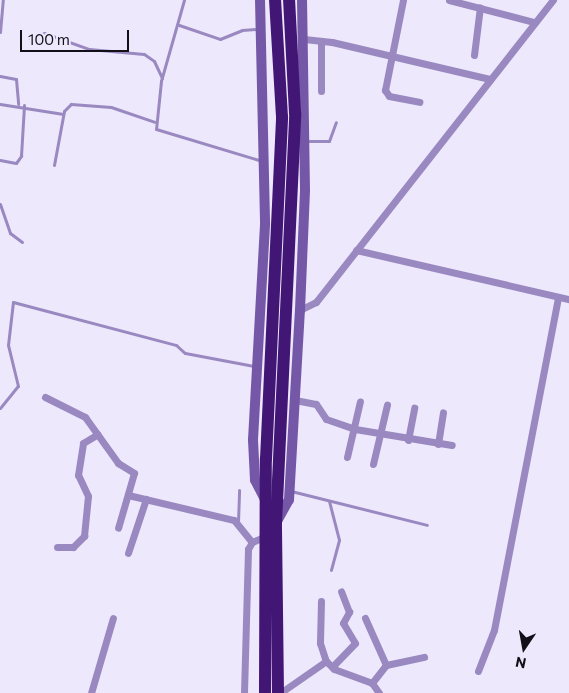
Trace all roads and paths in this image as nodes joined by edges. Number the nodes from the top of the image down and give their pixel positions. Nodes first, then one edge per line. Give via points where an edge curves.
1 (2, 0) edge
2 (184, 0) edge
3 (260, 0) edge
4 (275, 0) edge
5 (289, 0) edge
6 (302, 0) edge
7 (403, 0) edge
8 (449, 0) edge
9 (553, 0) edge
10 (480, 6) junction
11 (534, 22) junction
12 (179, 25) junction
13 (262, 29) junction
14 (0, 32) edge
15 (29, 38) dead end
16 (304, 39) junction
17 (321, 41) junction
18 (391, 54) junction
19 (474, 55) dead end
20 (0, 76) edge
21 (162, 78) junction
22 (490, 79) junction
23 (321, 92) dead end
24 (419, 102) dead end
25 (0, 104) edge
26 (18, 104) junction
27 (24, 105) junction
28 (63, 114) junction
29 (155, 122) junction
30 (336, 122) dead end
31 (304, 141) junction
32 (0, 160) edge
33 (263, 161) junction
34 (54, 165) dead end
35 (0, 204) edge
36 (22, 242) dead end
37 (356, 250) junction
38 (558, 297) junction
39 (569, 300) edge
40 (300, 310) junction
41 (255, 366) junction
42 (45, 397) dead end
43 (295, 400) junction
44 (360, 401) dead end
45 (386, 405) dead end
46 (0, 408) edge
47 (414, 408) dead end
48 (444, 412) dead end
49 (354, 429) junction
50 (98, 434) junction
51 (380, 436) junction
52 (408, 440) junction
53 (438, 444) junction
54 (452, 445) dead end
55 (347, 457) dead end
56 (373, 464) dead end
57 (240, 490) dead end
58 (290, 491) junction
59 (128, 495) junction
60 (146, 499) junction
61 (266, 501) junction
62 (330, 501) junction
63 (238, 522) junction
64 (276, 523) junction
65 (427, 525) dead end
66 (118, 528) dead end
67 (266, 536) junction
68 (252, 542) junction
69 (57, 547) dead end
70 (128, 553) dead end
71 (331, 570) dead end
72 (341, 591) dead end
73 (321, 601) dead end
74 (113, 618) dead end
75 (365, 618) dead end
76 (424, 657) dead end
77 (326, 661) junction
78 (386, 666) junction
79 (332, 667) junction
80 (478, 671) dead end
81 (372, 684) junction
82 (91, 693) edge
83 (244, 693) edge
84 (265, 693) edge
85 (279, 693) edge
86 (379, 693) edge

1 - 14 lane
2 - 12 lane
3 - 13 street
4 - 61 highway via 282,117
5 - 64 highway via 295,113
6 - 16 street
7 - 18 street
8 - 10 street
9 - 11 street
10 - 11 street
10 - 19 street
11 - 22 street
12 - 13 lane via 220,39 242,30
12 - 21 lane
13 - 33 street
15 - 21 lane via 44,33 89,49 144,54 154,61
16 - 17 street
16 - 31 street
17 - 18 street
17 - 23 street
18 - 22 street
18 - 24 street via 386,93
20 - 26 lane via 16,79
21 - 29 lane
22 - 37 street
25 - 26 lane
26 - 27 lane
27 - 28 lane
27 - 32 lane via 21,156 16,163
28 - 29 lane via 66,107 78,103 111,107
28 - 34 lane
29 - 33 lane via 160,132
30 - 31 lane via 329,142
31 - 40 street
33 - 41 street via 264,225
35 - 36 lane via 10,234
37 - 38 street
37 - 40 street via 316,302
38 - 39 street
38 - 80 street via 494,630
40 - 43 street
41 - 46 lane via 185,353 176,345 13,302 8,345 18,386
41 - 61 street via 253,467
42 - 50 street via 85,417
43 - 49 street via 316,404 326,418
43 - 58 street
44 - 49 street
45 - 51 street
47 - 52 street
48 - 53 street
49 - 51 street
49 - 55 street
50 - 59 street via 118,463 134,473
50 - 69 street via 83,443 78,475 88,496 84,536 73,547
51 - 52 street
51 - 56 street
52 - 53 street
53 - 54 street
57 - 63 lane
58 - 62 lane
58 - 64 street via 285,512
59 - 60 street
59 - 66 street
60 - 63 street
60 - 70 street
61 - 67 highway
62 - 65 lane
62 - 71 lane via 339,540
63 - 68 street
64 - 85 highway
67 - 68 street
67 - 84 highway
68 - 83 street
72 - 79 street via 349,612 343,623 355,643
73 - 77 street via 320,644
74 - 82 street
75 - 78 street
76 - 78 street
77 - 79 street
77 - 85 street
78 - 81 street
79 - 81 street
81 - 86 street

